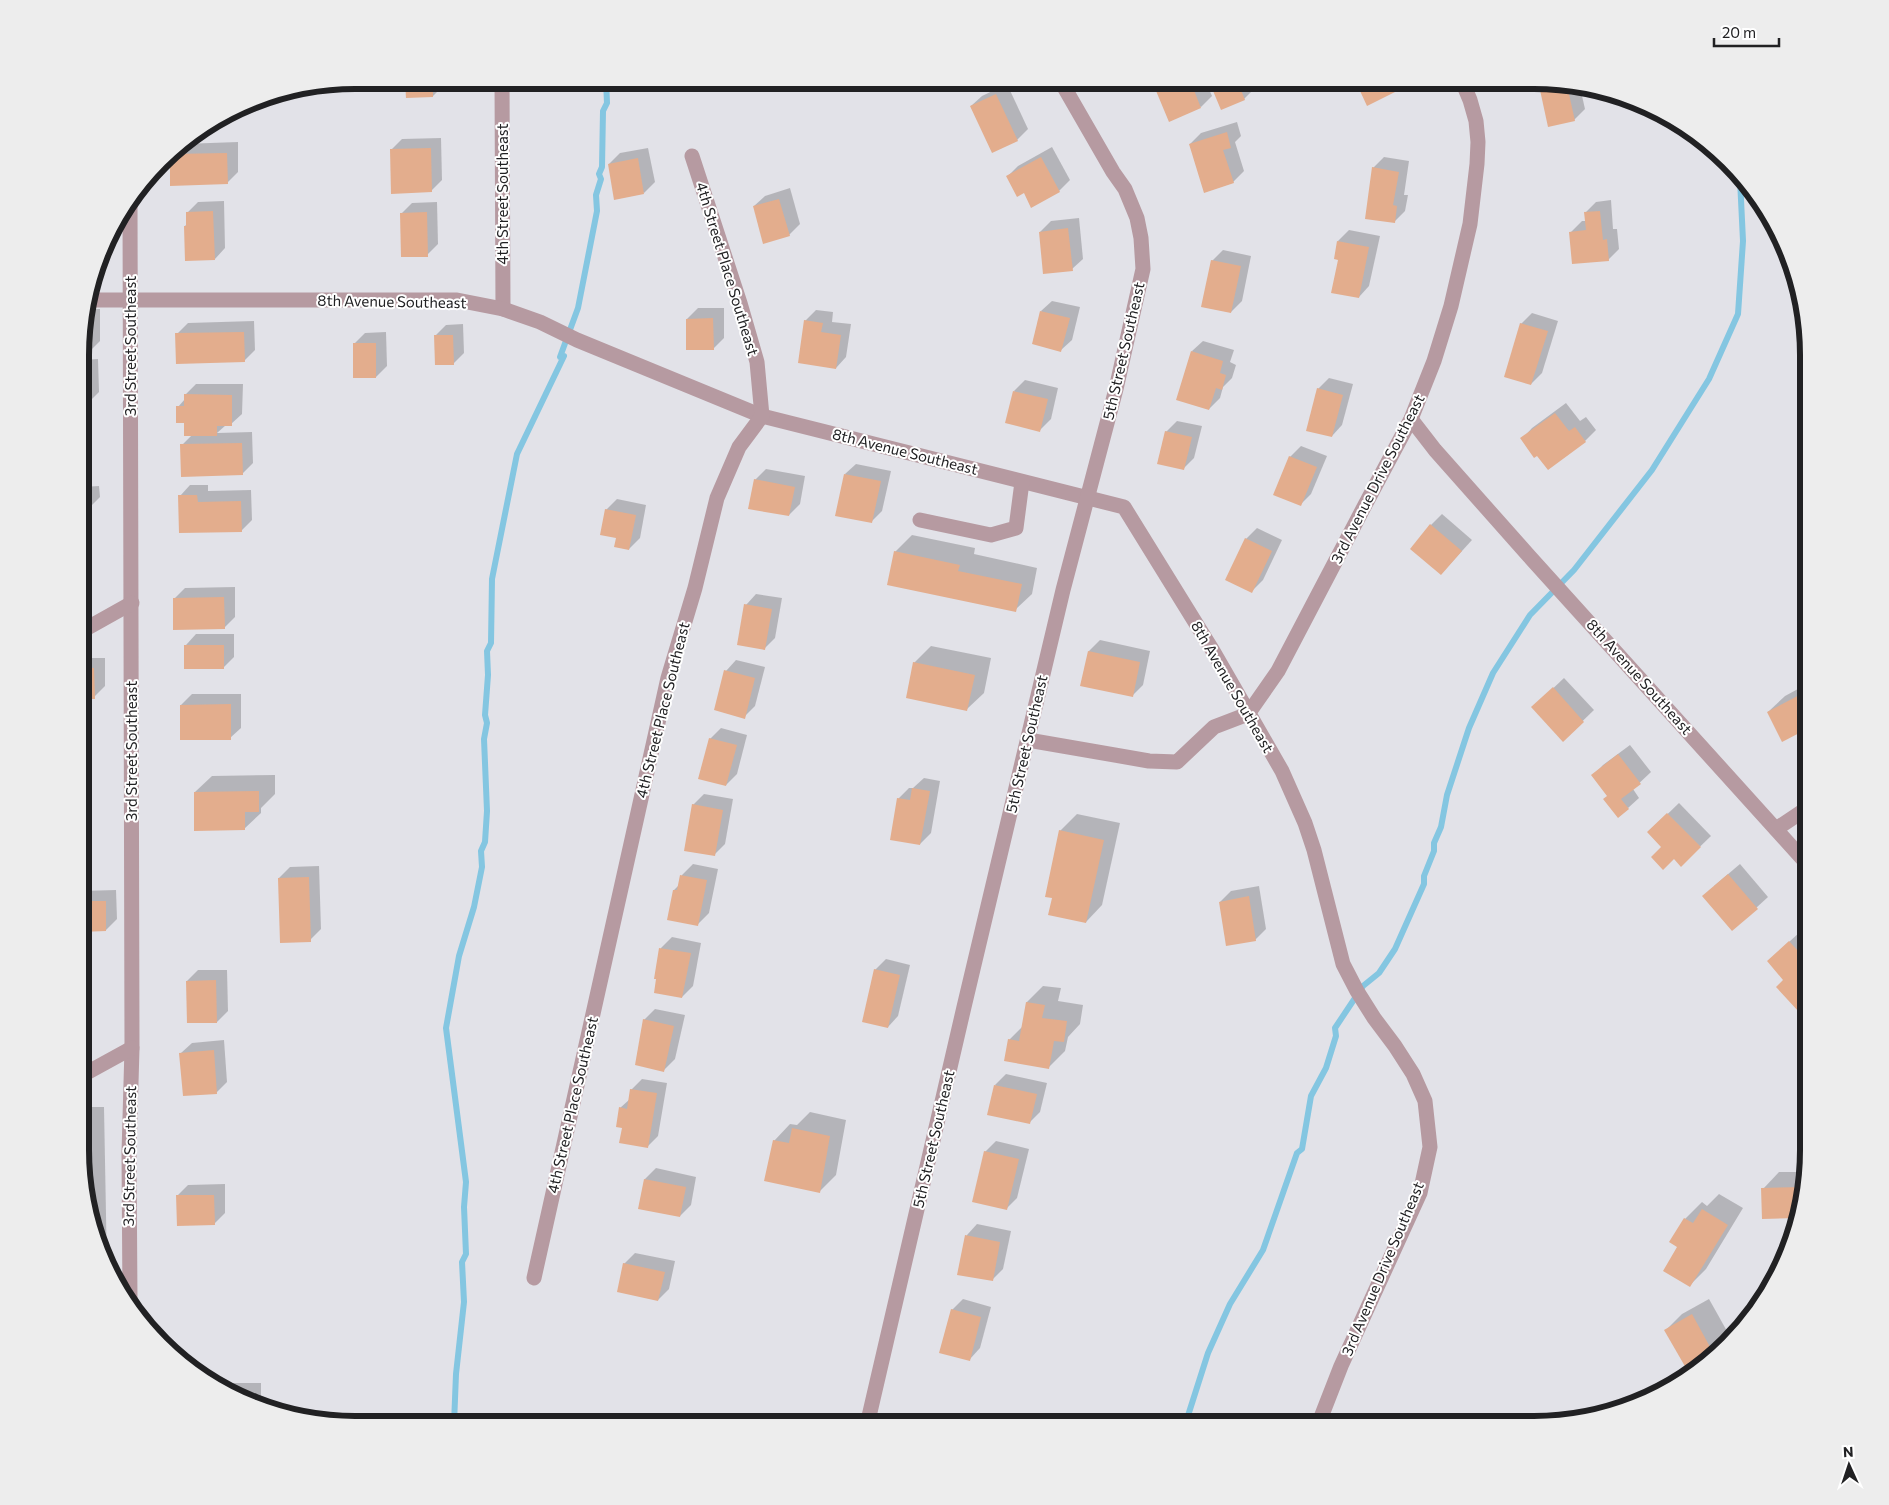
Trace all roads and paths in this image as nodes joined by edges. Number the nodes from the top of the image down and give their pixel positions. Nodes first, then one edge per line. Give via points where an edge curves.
1 (502, 89) edge
2 (1065, 89) edge
3 (1466, 89) edge
4 (692, 156) dead end
5 (130, 212) edge
6 (94, 300) edge
7 (131, 300) junction
8 (504, 309) junction
9 (762, 416) junction
10 (1411, 420) junction
11 (1022, 482) junction
12 (1088, 498) junction
13 (920, 520) dead end
14 (132, 603) junction
15 (89, 627) edge
16 (1248, 714) junction
17 (1028, 740) junction
18 (1800, 813) edge
19 (1776, 829) junction
20 (1800, 856) edge
21 (132, 1048) junction
22 (1401, 1055) joint
23 (89, 1072) edge
24 (534, 1278) dead end
25 (130, 1293) edge
26 (870, 1416) edge
27 (1322, 1416) edge

1 - 8 street, 4th Street Southeast
2 - 12 street, 5th Street Southeast via 1124,189 1137,218 1143,269
3 - 10 street, 3rd Avenue Drive Southeast via 1476,121 1478,142 1470,224 1451,306
4 - 9 street, 4th Street Place Southeast via 757,362
5 - 7 street, 3rd Street Southeast
6 - 7 street, 8th Avenue Southeast
7 - 8 street, 8th Avenue Southeast via 457,300
7 - 14 street, 3rd Street Southeast
8 - 9 street, 8th Avenue Southeast
9 - 11 street, 8th Avenue Southeast
9 - 24 street, 4th Street Place Southeast via 740,447 717,498 668,678
10 - 16 street, 3rd Avenue Drive Southeast via 1278,671
10 - 19 street, 8th Avenue Southeast
11 - 12 street, 8th Avenue Southeast
11 - 13 street via 1016,528 991,536
12 - 16 street, 8th Avenue Southeast via 1124,507
12 - 17 street, 5th Street Southeast
14 - 15 street
14 - 21 street, 3rd Street Southeast
16 - 17 street via 1214,727 1177,762 1150,761
16 - 22 street, 8th Avenue Southeast via 1282,771 1304,823 1343,964 1356,991
17 - 26 street, 5th Street Southeast
18 - 19 street
19 - 20 street, 8th Avenue Southeast
21 - 23 street
21 - 25 street, 3rd Street Southeast
22 - 27 street, 3rd Avenue Drive Southeast via 1425,1101 1430,1148 1420,1193

